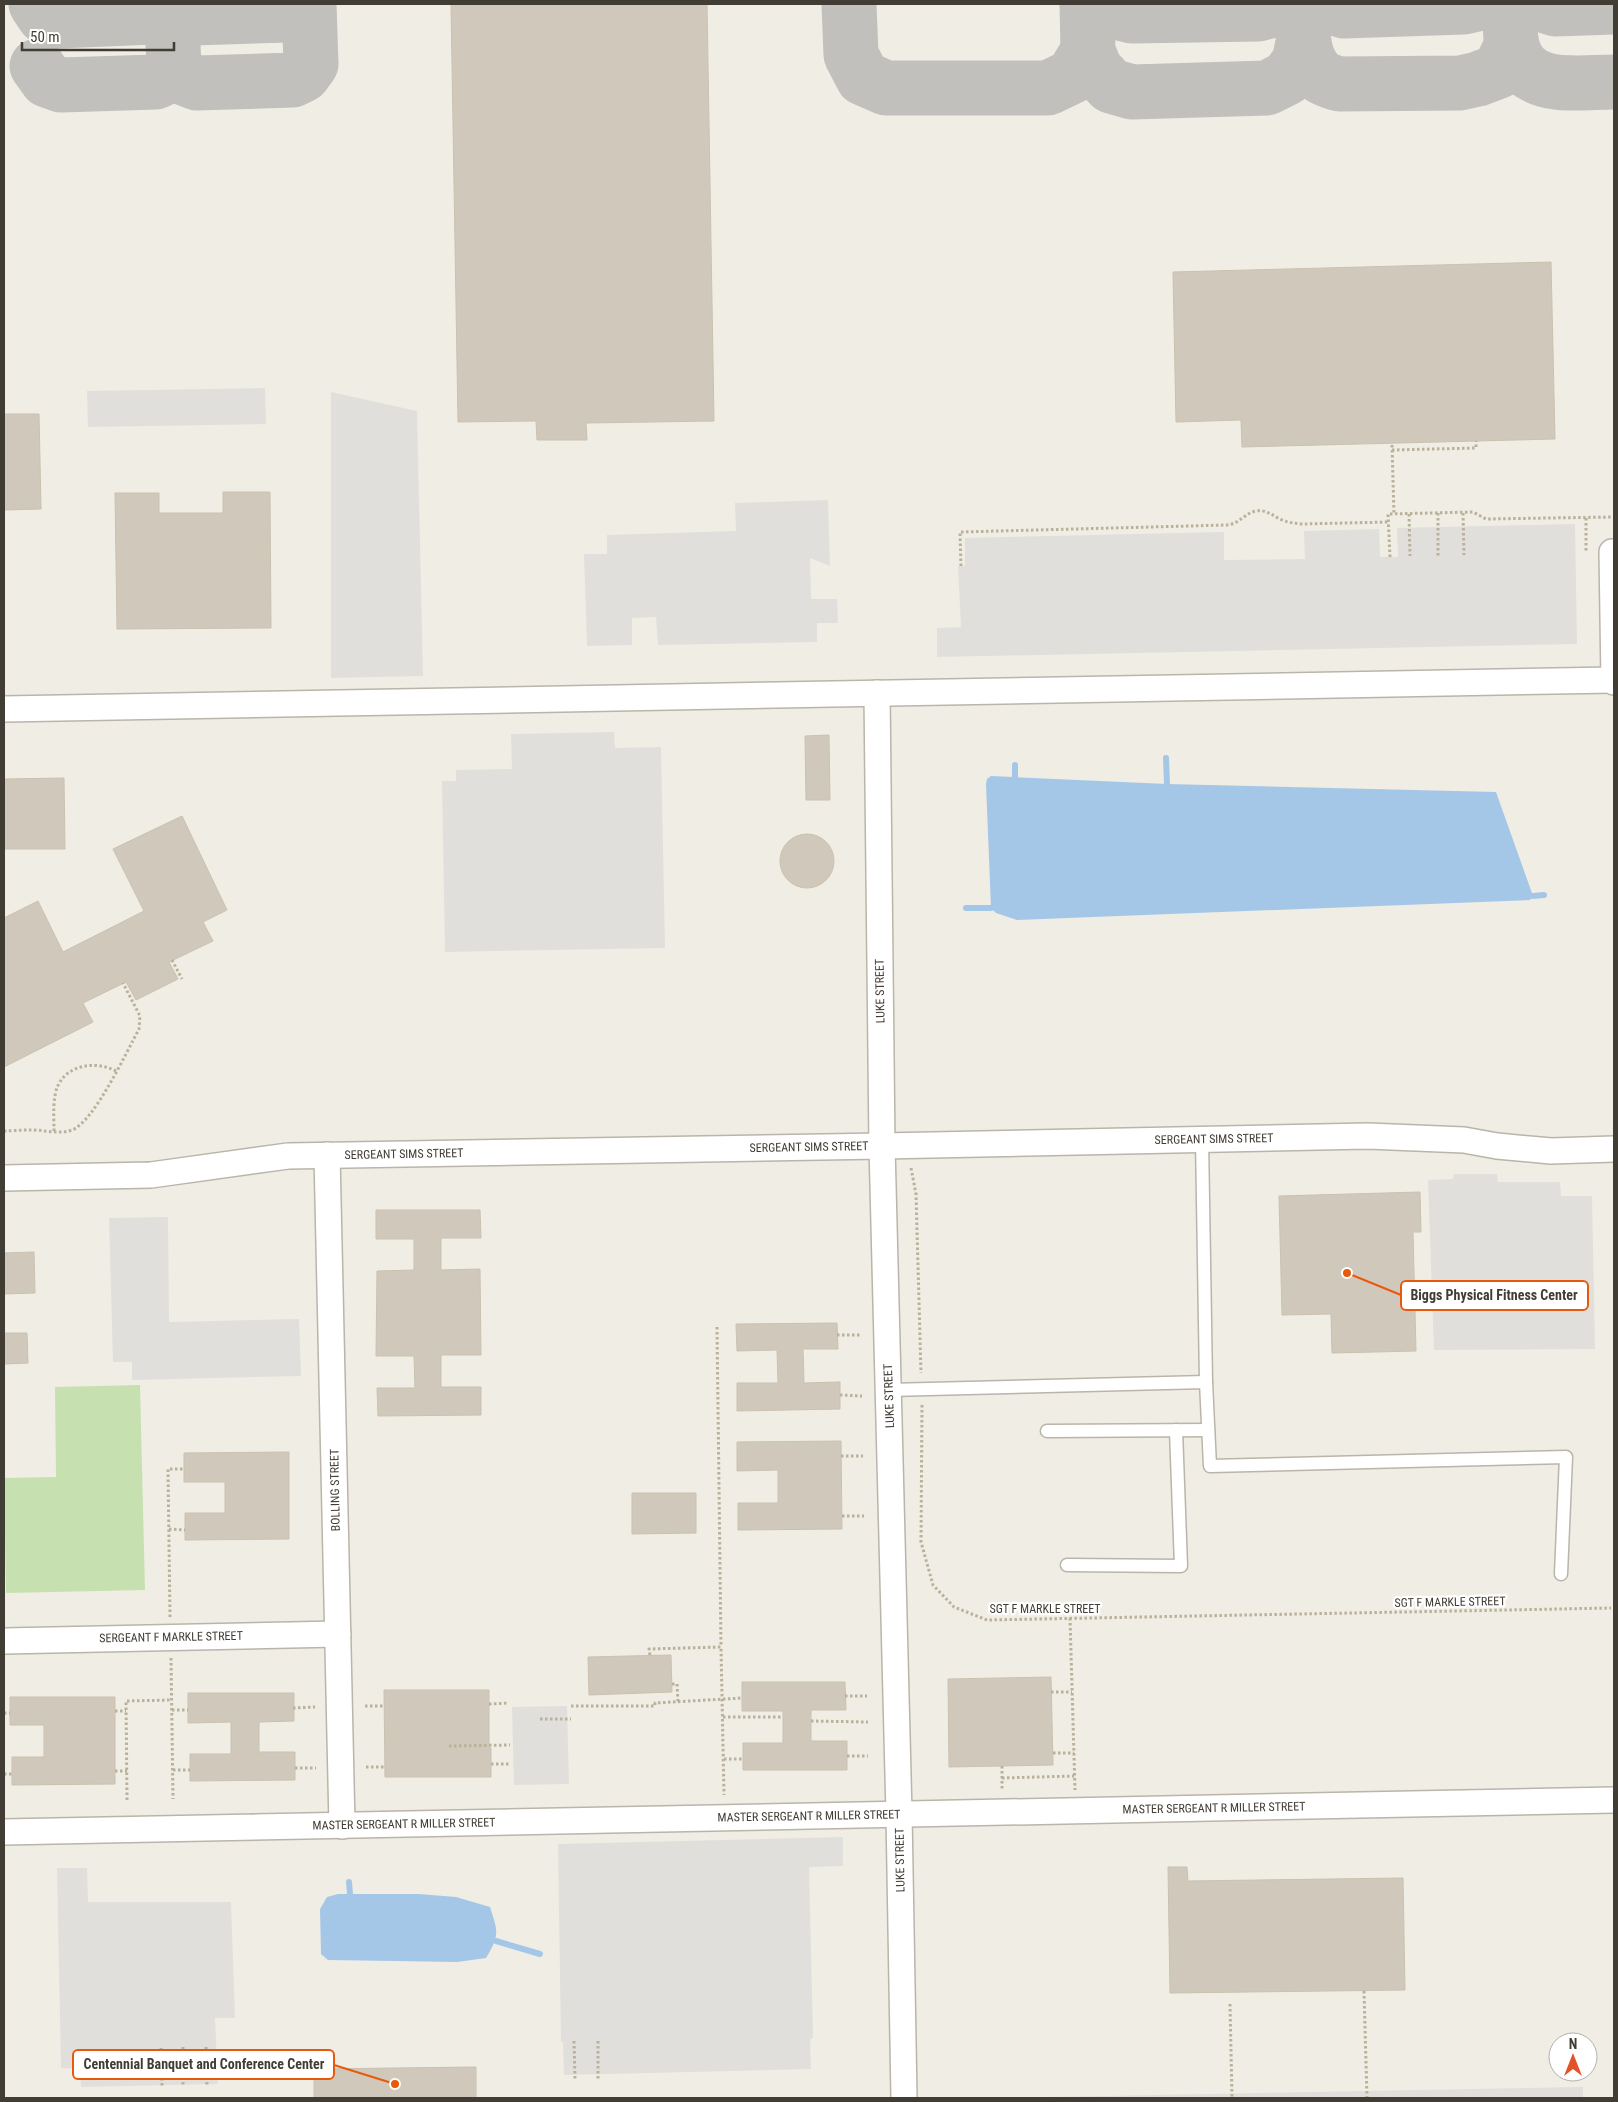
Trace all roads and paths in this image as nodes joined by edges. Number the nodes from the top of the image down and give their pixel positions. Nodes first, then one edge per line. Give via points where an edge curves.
1 (1476, 441) dead end
2 (1446, 442) dead end
3 (1457, 442) dead end
4 (1418, 443) dead end
5 (1392, 445) dead end
6 (1446, 448) junction
7 (1457, 448) junction
8 (1392, 450) junction
9 (1418, 450) junction
10 (1463, 513) junction
11 (1394, 514) junction
12 (1409, 514) junction
13 (1438, 514) junction
14 (1614, 517) edge
15 (1586, 518) junction
16 (1389, 522) junction
17 (1586, 552) dead end
18 (1612, 552) dead end
19 (1464, 555) dead end
20 (1410, 556) dead end
21 (1438, 556) dead end
22 (1390, 557) dead end
23 (961, 566) dead end
24 (1614, 681) edge
25 (877, 693) junction
26 (4, 710) edge
27 (172, 960) dead end
28 (182, 978) dead end
29 (123, 983) dead end
30 (116, 1071) junction
31 (4, 1131) edge
32 (54, 1131) junction
33 (1202, 1139) junction
34 (910, 1145) junction
35 (882, 1146) junction
36 (1614, 1149) edge
37 (327, 1155) junction
38 (4, 1178) edge
39 (717, 1327) dead end
40 (837, 1335) dead end
41 (861, 1335) dead end
42 (1206, 1382) junction
43 (922, 1389) junction
44 (888, 1390) junction
45 (840, 1395) dead end
46 (862, 1396) dead end
47 (1176, 1430) junction
48 (1208, 1430) junction
49 (1047, 1432) dead end
50 (841, 1456) dead end
51 (863, 1456) dead end
52 (168, 1469) dead end
53 (184, 1469) dead end
54 (842, 1516) dead end
55 (864, 1516) dead end
56 (169, 1529) dead end
57 (185, 1530) dead end
58 (1067, 1565) dead end
59 (1561, 1574) dead end
60 (1611, 1608) dead end
61 (1070, 1618) junction
62 (338, 1634) junction
63 (4, 1641) edge
64 (721, 1647) junction
65 (650, 1655) dead end
66 (672, 1684) dead end
67 (1051, 1692) dead end
68 (1072, 1692) junction
69 (846, 1696) dead end
70 (867, 1696) dead end
71 (742, 1698) dead end
72 (172, 1700) dead end
73 (722, 1701) junction
74 (678, 1702) junction
75 (509, 1703) dead end
76 (489, 1704) dead end
77 (365, 1706) dead end
78 (384, 1706) dead end
79 (571, 1706) dead end
80 (315, 1707) dead end
81 (294, 1708) dead end
82 (172, 1710) dead end
83 (188, 1710) dead end
84 (115, 1711) dead end
85 (126, 1711) junction
86 (4, 1713) edge
87 (10, 1713) dead end
88 (783, 1717) dead end
89 (723, 1718) junction
90 (540, 1719) dead end
91 (572, 1719) dead end
92 (811, 1721) dead end
93 (868, 1722) dead end
94 (510, 1745) dead end
95 (449, 1746) dead end
96 (1053, 1753) dead end
97 (1074, 1753) junction
98 (847, 1756) dead end
99 (868, 1756) dead end
100 (724, 1759) junction
101 (743, 1759) dead end
102 (491, 1764) dead end
103 (510, 1764) dead end
104 (366, 1767) dead end
105 (385, 1767) dead end
106 (295, 1768) dead end
107 (316, 1768) dead end
108 (173, 1770) dead end
109 (190, 1770) dead end
110 (116, 1771) dead end
111 (127, 1771) junction
112 (4, 1774) edge
113 (12, 1774) dead end
114 (1074, 1776) junction
115 (1002, 1778) dead end
116 (127, 1800) dead end
117 (1614, 1800) edge
118 (1075, 1811) junction
119 (899, 1814) junction
120 (726, 1818) junction
121 (342, 1826) junction
122 (4, 1832) edge
123 (1364, 1991) dead end
124 (1230, 2004) dead end
125 (574, 2041) dead end
126 (598, 2041) dead end
127 (183, 2047) dead end
128 (206, 2047) dead end
129 (160, 2048) dead end
130 (575, 2079) dead end
131 (598, 2079) dead end
132 (207, 2086) dead end
133 (183, 2087) dead end
134 (162, 2088) dead end
135 (904, 2098) edge
136 (1232, 2098) edge
137 (1367, 2098) edge

1 - 7 path via 1476,448
2 - 6 path
3 - 7 path
4 - 9 path
5 - 8 path
6 - 7 path
6 - 9 path
8 - 9 path
8 - 11 path
10 - 13 path
10 - 15 path via 1473,512 1486,519
10 - 19 path
11 - 12 path
11 - 16 path via 1388,514
12 - 13 path
12 - 20 path
13 - 21 path
14 - 15 path
15 - 17 path
16 - 22 path
16 - 23 path via 1302,524 1290,523 1266,511 1254,511 1227,525 960,532
18 - 24 street
24 - 25 street
25 - 26 street
25 - 35 street, LUKE STREET
27 - 28 path
29 - 30 path via 140,1022
30 - 32 path via 80,1126 65,1132
30 - 32 path via 106,1066 86,1064 65,1075 54,1095
31 - 32 path
33 - 34 street, SERGEANT SIMS STREET
33 - 36 street, SERGEANT SIMS STREET via 1417,1136 1551,1151
33 - 42 lane
34 - 35 street, SERGEANT SIMS STREET
34 - 43 path, SGT F MARKLE STREET via 911,1175 916,1194
35 - 37 street, SERGEANT SIMS STREET
35 - 44 street, LUKE STREET
37 - 38 street, SERGEANT SIMS STREET via 254,1159 151,1175
37 - 62 street, BOLLING STREET
39 - 64 path
40 - 41 path
42 - 43 lane
42 - 48 lane
43 - 44 lane
43 - 61 path, SGT F MARKLE STREET via 921,1542 933,1585 954,1607 987,1620
44 - 119 street, LUKE STREET
45 - 46 path
47 - 48 lane
47 - 49 lane
47 - 58 lane via 1181,1566
48 - 59 lane via 1210,1466 1566,1456
50 - 51 path
52 - 53 path
54 - 55 path
56 - 57 path
60 - 61 path, SGT F MARKLE STREET
61 - 68 path
62 - 63 street, SERGEANT F MARKLE STREET
62 - 121 street, BOLLING STREET
64 - 65 path via 649,1649
64 - 73 path
66 - 74 path via 677,1684
67 - 68 path
68 - 97 path
69 - 70 path
71 - 73 path
72 - 85 path via 126,1701
73 - 74 path
73 - 89 path
74 - 79 path via 655,1703 655,1706
75 - 76 path
77 - 78 path
80 - 81 path
82 - 83 path
84 - 85 path
85 - 111 path
86 - 87 path
88 - 89 path
89 - 100 path
90 - 91 path
92 - 93 path
94 - 95 path
96 - 97 path
97 - 114 path
98 - 99 path
100 - 101 path
100 - 120 path
102 - 103 path
104 - 105 path
106 - 107 path
108 - 109 path
110 - 111 path
111 - 116 path
112 - 113 path
114 - 115 path
114 - 118 path
117 - 118 street, MASTER SERGEANT R MILLER STREET
118 - 119 street, MASTER SERGEANT R MILLER STREET
119 - 120 street, MASTER SERGEANT R MILLER STREET
119 - 135 street, LUKE STREET
120 - 121 street, MASTER SERGEANT R MILLER STREET
121 - 122 street, MASTER SERGEANT R MILLER STREET
123 - 137 path
124 - 136 path
125 - 130 path
126 - 131 path
127 - 133 path
128 - 132 path
129 - 134 path

